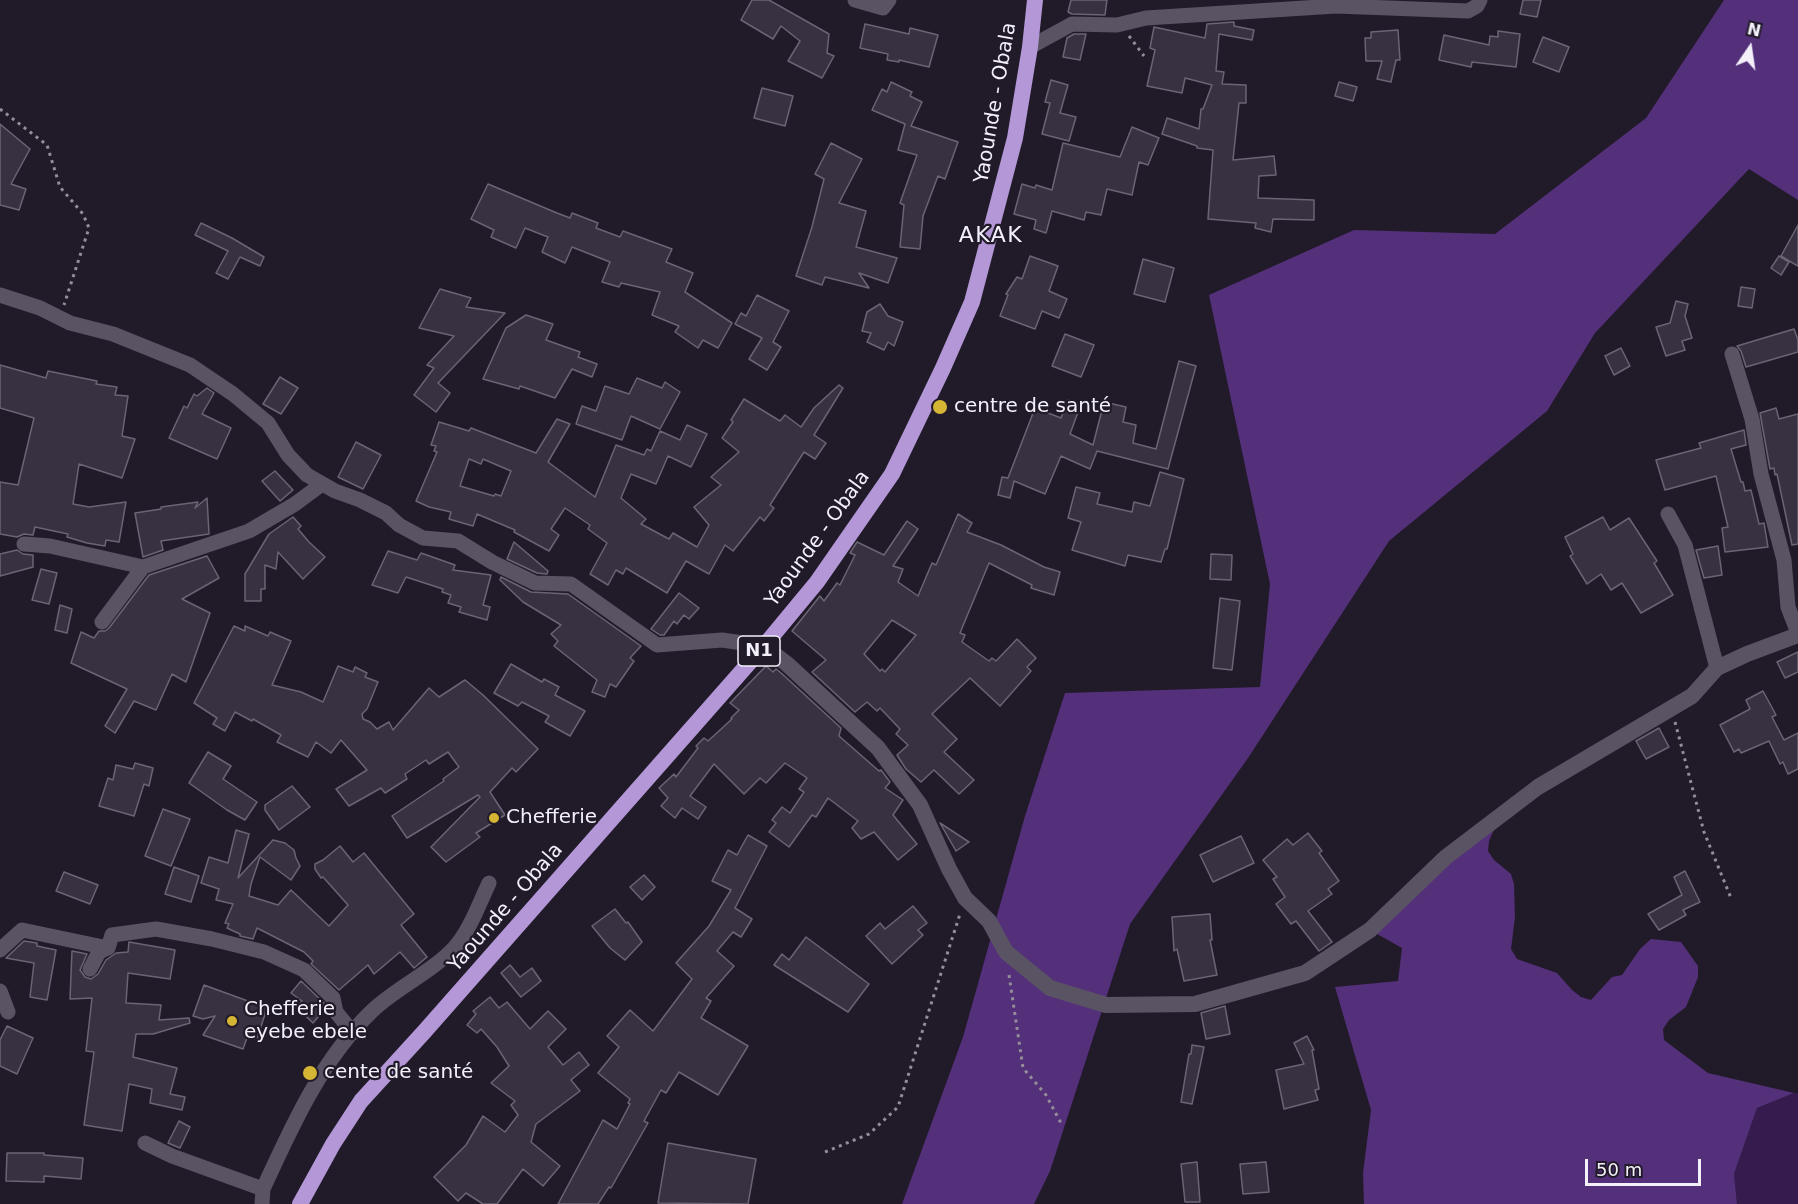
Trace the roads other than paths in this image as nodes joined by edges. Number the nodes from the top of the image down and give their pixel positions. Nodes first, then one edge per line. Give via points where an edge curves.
1 (855, 0) edge
2 (889, 0) edge
3 (1035, 0) edge
4 (1480, 0) edge
5 (1030, 46) junction
6 (0, 295) edge
7 (1732, 354) dead end
8 (322, 484) junction
9 (1668, 514) dead end
10 (24, 544) dead end
11 (143, 567) junction
12 (102, 622) dead end
13 (1798, 634) edge
14 (764, 646) junction
15 (1717, 668) junction
16 (489, 883) dead end
17 (108, 948) junction
18 (0, 950) edge
19 (90, 969) dead end
20 (0, 991) edge
21 (8, 1012) dead end
22 (353, 1033) junction
23 (145, 1143) dead end
24 (263, 1196) edge
25 (300, 1204) edge

1 - 2 street via 883,8
3 - 5 highway, Yaounde - Obala / N1
4 - 5 street via 1468,10 1336,6 1146,18 1117,25 1072,24
5 - 14 highway, Yaounde - Obala / N1 via 1015,138 990,236 972,302 944,368 891,474 817,582
6 - 8 street via 70,324 113,334 190,365 268,423 288,455
7 - 13 street via 1752,419 1761,474 1784,560 1788,607
8 - 11 street via 249,531
8 - 14 street via 386,513 423,538 458,541 534,582 571,584 657,645 722,640
9 - 15 street via 1685,545
10 - 11 street
11 - 12 street
13 - 15 street
14 - 15 street via 878,748 920,805 965,898 989,921 1005,952 1050,988 1106,1005 1195,1004 1305,973 1370,930 1446,857 1539,787 1692,696
14 - 25 highway, Yaounde - Obala / N1 via 361,1101
16 - 22 street via 455,947 371,1011
17 - 18 street via 22,930
17 - 19 street via 99,952
17 - 22 street via 112,935 156,929 264,952 304,970 333,998 336,1012
20 - 21 street
22 - 24 street via 308,1096
23 - 24 street

